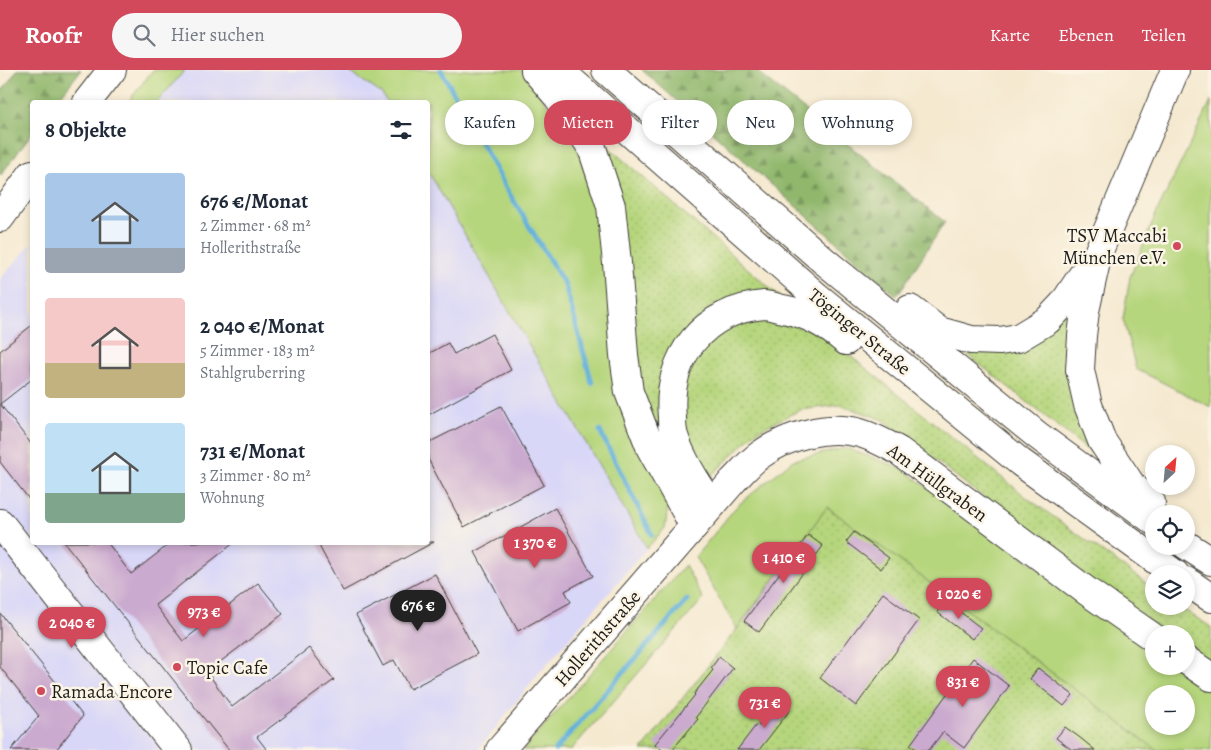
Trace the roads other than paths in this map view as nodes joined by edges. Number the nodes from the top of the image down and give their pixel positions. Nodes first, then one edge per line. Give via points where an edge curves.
1 (112, 70) edge
2 (535, 70) edge
3 (559, 70) edge
4 (606, 70) edge
5 (1175, 70) edge
6 (90, 100) edge
7 (30, 177) edge
8 (0, 218) edge
9 (1098, 253) junction
10 (823, 260) junction
11 (989, 437) junction
12 (712, 505) junction
13 (1155, 505) edge
14 (1145, 514) edge
15 (0, 523) edge
16 (694, 526) junction
17 (1195, 550) edge
18 (1211, 561) edge
19 (1163, 565) edge
20 (1195, 587) edge
21 (1211, 598) edge
22 (1145, 632) edge
23 (1195, 666) edge
24 (1211, 677) edge
25 (178, 750) edge
26 (500, 750) edge

1 - 6 main road
2 - 16 main road via 558,97 592,148 611,206 629,392 651,449
3 - 11 main road, Töginger Straße via 814,294
4 - 10 main road, Töginger Straße
5 - 9 main road
7 - 8 main road
9 - 10 main road via 1064,303 1048,320 1018,338 1000,341 972,340 939,330 862,272
9 - 13 main road via 1085,310 1080,370 1088,405 1102,441 1132,486
10 - 14 main road, Töginger Straße via 1037,435
11 - 12 main road via 942,418 830,328 802,313 766,305 741,310 713,321 693,339 677,368 670,399 673,434 691,475
11 - 19 main road, Töginger Straße
12 - 16 main road, Am Hüllgraben
12 - 22 main road, Am Hüllgraben via 759,455 783,442 818,431 858,433 899,451
15 - 25 main road
16 - 26 main road, Hollerithstraße
17 - 18 main road
20 - 21 main road
23 - 24 main road

